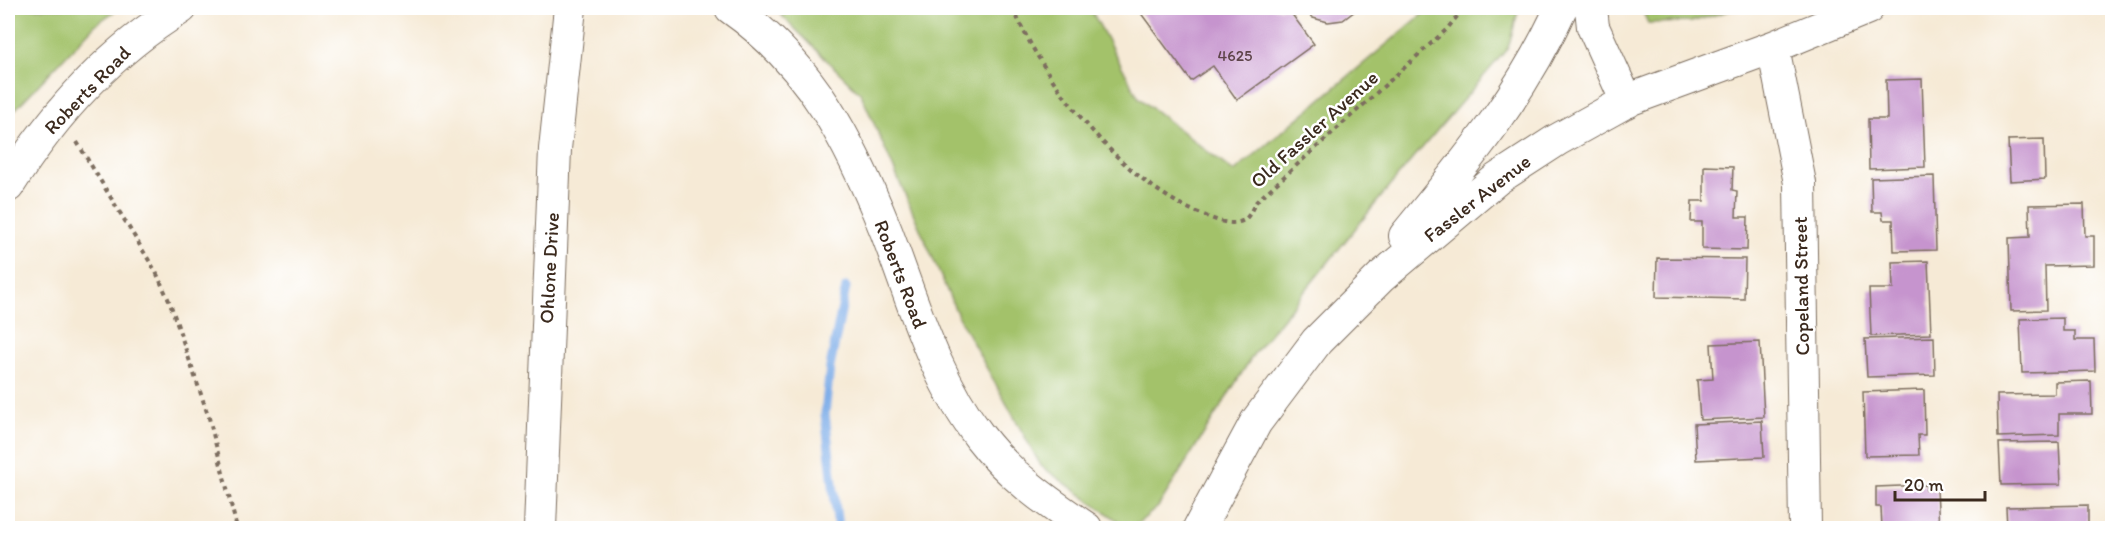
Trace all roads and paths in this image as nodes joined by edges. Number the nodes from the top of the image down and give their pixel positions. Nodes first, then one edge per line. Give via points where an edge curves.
1 (181, 8) edge
2 (570, 8) edge
3 (731, 8) edge
4 (1013, 8) edge
5 (1464, 8) edge
6 (1561, 8) edge
7 (1591, 8) edge
8 (1868, 8) edge
9 (1773, 47) junction
10 (1627, 102) junction
11 (60, 113) junction
12 (8, 186) edge
13 (1339, 316) junction
14 (237, 528) edge
15 (540, 528) edge
16 (1086, 528) edge
17 (1199, 528) edge
18 (1805, 528) edge

1 - 11 street, Roberts Road via 119,55
2 - 15 street, Ohlone Drive via 555,149
3 - 16 street, Roberts Road via 785,53 821,98 847,141 930,347 979,435 1020,480
4 - 5 path, Old Fassler Avenue via 1036,57 1055,84 1129,167 1161,195 1190,210 1231,223 1249,216 1256,202 1447,29
6 - 13 street via 1527,76 1497,121
7 - 10 street via 1593,27
8 - 9 street, Fassler Avenue
9 - 10 street, Fassler Avenue
9 - 18 street, Copeland Street via 1800,183
10 - 13 street, Fassler Avenue via 1497,179
11 - 12 street, Roberts Road
11 - 14 path via 156,272 170,303 209,418
13 - 17 street, Fassler Avenue via 1256,422

